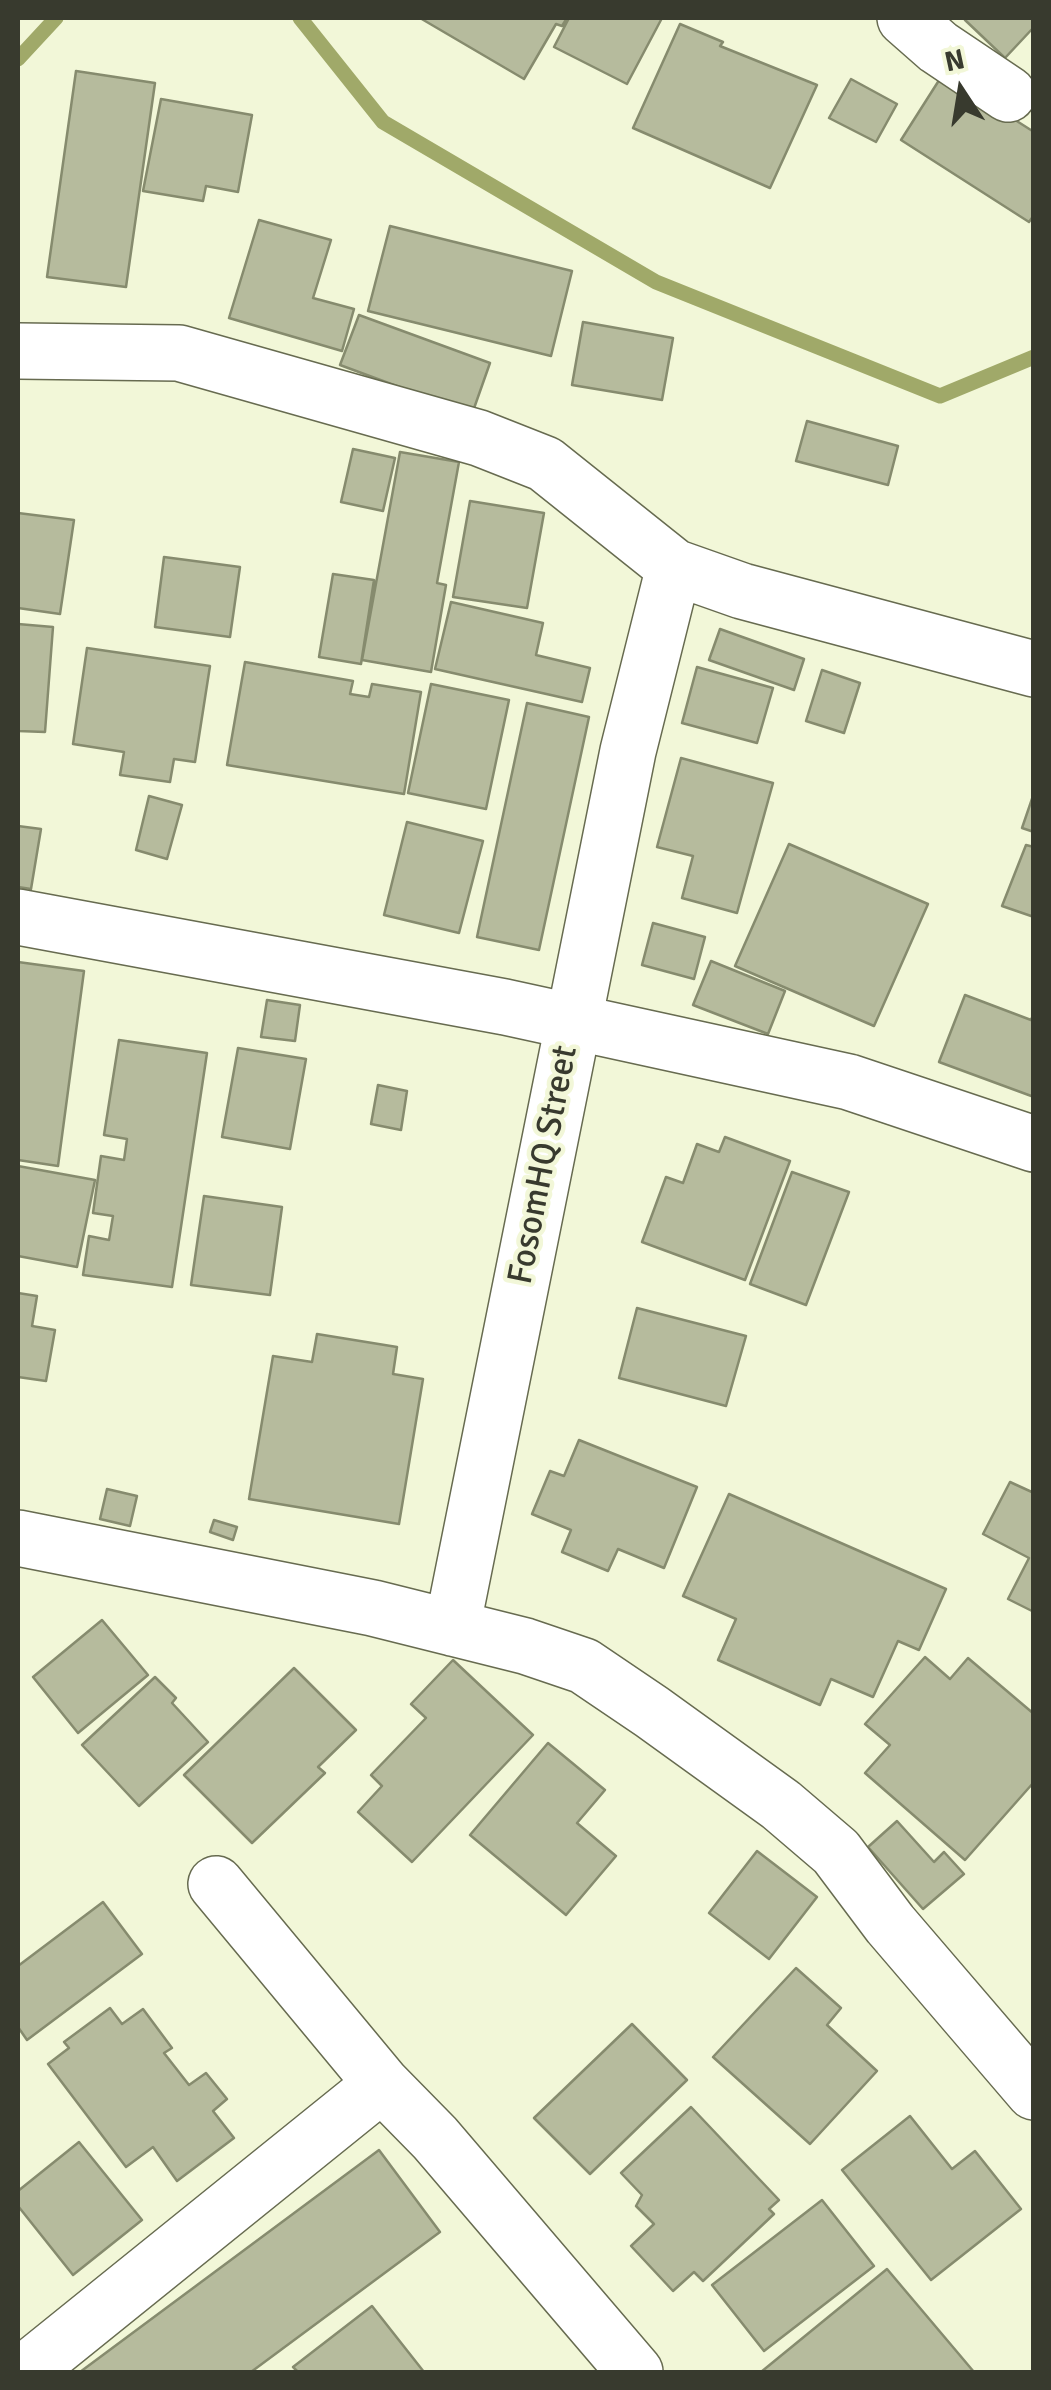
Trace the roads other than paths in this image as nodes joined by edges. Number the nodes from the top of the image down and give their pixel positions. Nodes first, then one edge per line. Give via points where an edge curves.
1 (906, 18) edge
2 (1008, 94) dead end
3 (18, 351) edge
4 (674, 567) junction
5 (1034, 669) edge
6 (18, 917) edge
7 (573, 1022) junction
8 (1034, 1144) edge
9 (18, 1538) edge
10 (452, 1628) junction
11 (216, 1884) dead end
12 (382, 2084) junction
13 (1034, 2092) edge
14 (25, 2372) edge
15 (635, 2372) edge

1 - 2 street
3 - 4 street via 179,353 478,438 545,464
4 - 5 street
4 - 7 street via 628,751
6 - 7 street, FosomHQ Street
7 - 8 street via 848,1082
7 - 10 street, FosomHQ Street
9 - 10 street
10 - 13 street via 584,1666 781,1805 836,1852
11 - 12 street
12 - 14 street
12 - 15 street

